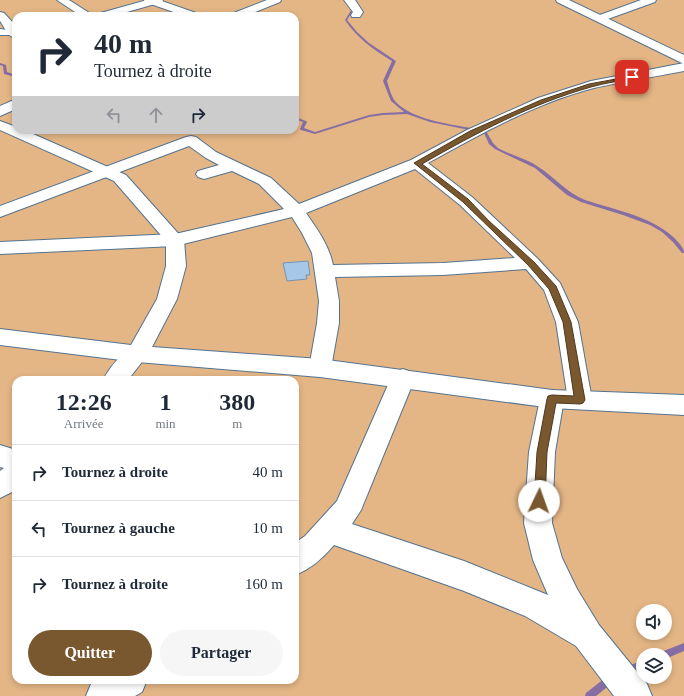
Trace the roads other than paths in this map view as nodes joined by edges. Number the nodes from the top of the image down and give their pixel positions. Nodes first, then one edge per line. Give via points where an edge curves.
1 (62, 0) edge
2 (153, 0) edge
3 (276, 0) edge
4 (349, 0) edge
5 (561, 0) edge
6 (651, 0) edge
7 (82, 12) edge
8 (114, 12) edge
9 (184, 12) edge
10 (245, 12) edge
11 (0, 15) edge
12 (356, 15) dead end
13 (601, 18) junction
14 (12, 30) edge
15 (0, 32) edge
16 (12, 35) edge
17 (684, 60) edge
18 (684, 67) edge
19 (12, 105) edge
20 (0, 112) edge
21 (0, 125) edge
22 (12, 130) edge
23 (20, 134) edge
24 (418, 163) junction
25 (234, 166) junction
26 (106, 172) junction
27 (204, 174) dead end
28 (296, 211) junction
29 (0, 212) edge
30 (175, 240) junction
31 (0, 248) edge
32 (531, 263) junction
33 (323, 271) junction
34 (0, 337) edge
35 (137, 354) junction
36 (320, 368) junction
37 (118, 376) edge
38 (403, 378) junction
39 (552, 399) junction
40 (580, 400) junction
41 (684, 406) edge
42 (0, 456) edge
43 (12, 460) edge
44 (12, 478) edge
45 (0, 486) edge
46 (308, 545) edge
47 (588, 636) junction
48 (123, 684) edge
49 (103, 696) edge
50 (635, 696) edge

1 - 7 street
2 - 8 street
2 - 9 street
3 - 10 street
4 - 12 street via 357,9
5 - 13 street
6 - 13 street
11 - 14 street
13 - 17 street
15 - 16 street
18 - 24 street via 591,85 563,94 472,133
19 - 20 street
21 - 22 street
23 - 26 street
24 - 28 street
24 - 32 street via 466,201
25 - 26 street via 211,155 191,140
25 - 27 street
25 - 28 street via 265,181
26 - 29 street
26 - 30 street via 120,178
28 - 30 street
28 - 33 street via 321,253
30 - 31 street
30 - 35 street via 176,266 169,293
32 - 33 street via 443,269
32 - 40 street via 553,288 567,322
33 - 36 street via 329,301
34 - 35 street
35 - 36 street
35 - 37 street
36 - 38 street
38 - 39 street
38 - 46 street via 347,510
39 - 40 street
39 - 47 street via 542,452 538,523 548,560 566,600
40 - 41 street
42 - 43 street
44 - 45 street
46 - 47 street via 464,576 536,605
47 - 50 street
48 - 49 street

